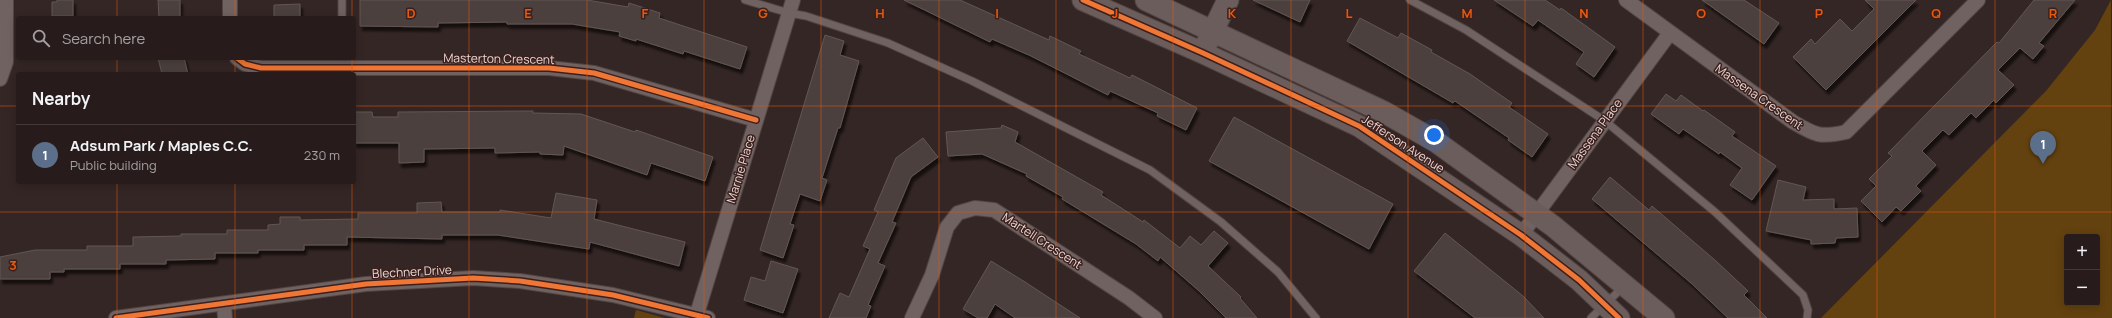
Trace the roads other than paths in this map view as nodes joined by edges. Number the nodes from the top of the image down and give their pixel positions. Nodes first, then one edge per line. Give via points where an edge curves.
1 (6, 0) edge
2 (230, 0) edge
3 (342, 0) edge
4 (745, 0) edge
5 (1083, 0) edge
6 (1146, 0) edge
7 (1228, 0) edge
8 (1410, 0) edge
9 (1626, 0) edge
10 (1978, 0) edge
11 (791, 7) edge
12 (230, 16) edge
13 (342, 16) edge
14 (1214, 30) junction
15 (1670, 34) junction
16 (1203, 53) junction
17 (240, 60) edge
18 (341, 63) edge
19 (0, 79) edge
20 (756, 120) junction
21 (1605, 122) junction
22 (1537, 214) junction
23 (1521, 235) junction
24 (1625, 285) junction
25 (224, 311) edge
26 (1605, 314) edge
27 (702, 316) edge
28 (116, 318) edge
29 (912, 318) edge
30 (1155, 318) edge
31 (1316, 318) edge
32 (1664, 318) edge
33 (1807, 318) edge

1 - 19 street via 6,62
2 - 12 street
3 - 13 lane
4 - 11 lane
5 - 16 street, Jefferson Avenue
6 - 14 street, Jefferson Avenue
7 - 14 street
8 - 21 lane via 1466,30
9 - 15 street, Massena Crescent
10 - 15 street, Massena Crescent via 1846,132 1831,136 1813,135
11 - 20 street, Marnie Place
11 - 31 lane via 806,16 888,42 972,80 1150,170 1221,222 1278,272
14 - 16 street
14 - 22 street, Jefferson Avenue via 1384,112 1435,141
15 - 21 street, Massena Place
16 - 23 street, Jefferson Avenue via 1359,126
17 - 18 street, Masterton Crescent via 261,68
18 - 20 street, Masterton Crescent via 549,68 594,73
20 - 27 street, Marnie Place
21 - 22 street, Massena Place
21 - 33 lane via 1715,212 1803,295 1808,310
22 - 23 street, Massena Place
22 - 24 street, Jefferson Avenue
23 - 26 street, Jefferson Avenue via 1579,280
24 - 26 lane
24 - 32 street, Jefferson Avenue
25 - 27 street, Blechner Drive via 366,284 473,278 520,281 614,295
25 - 28 street, Blechner Drive
29 - 30 street, Martell Crescent via 932,275 947,227 958,213 975,208 994,210 1129,298

